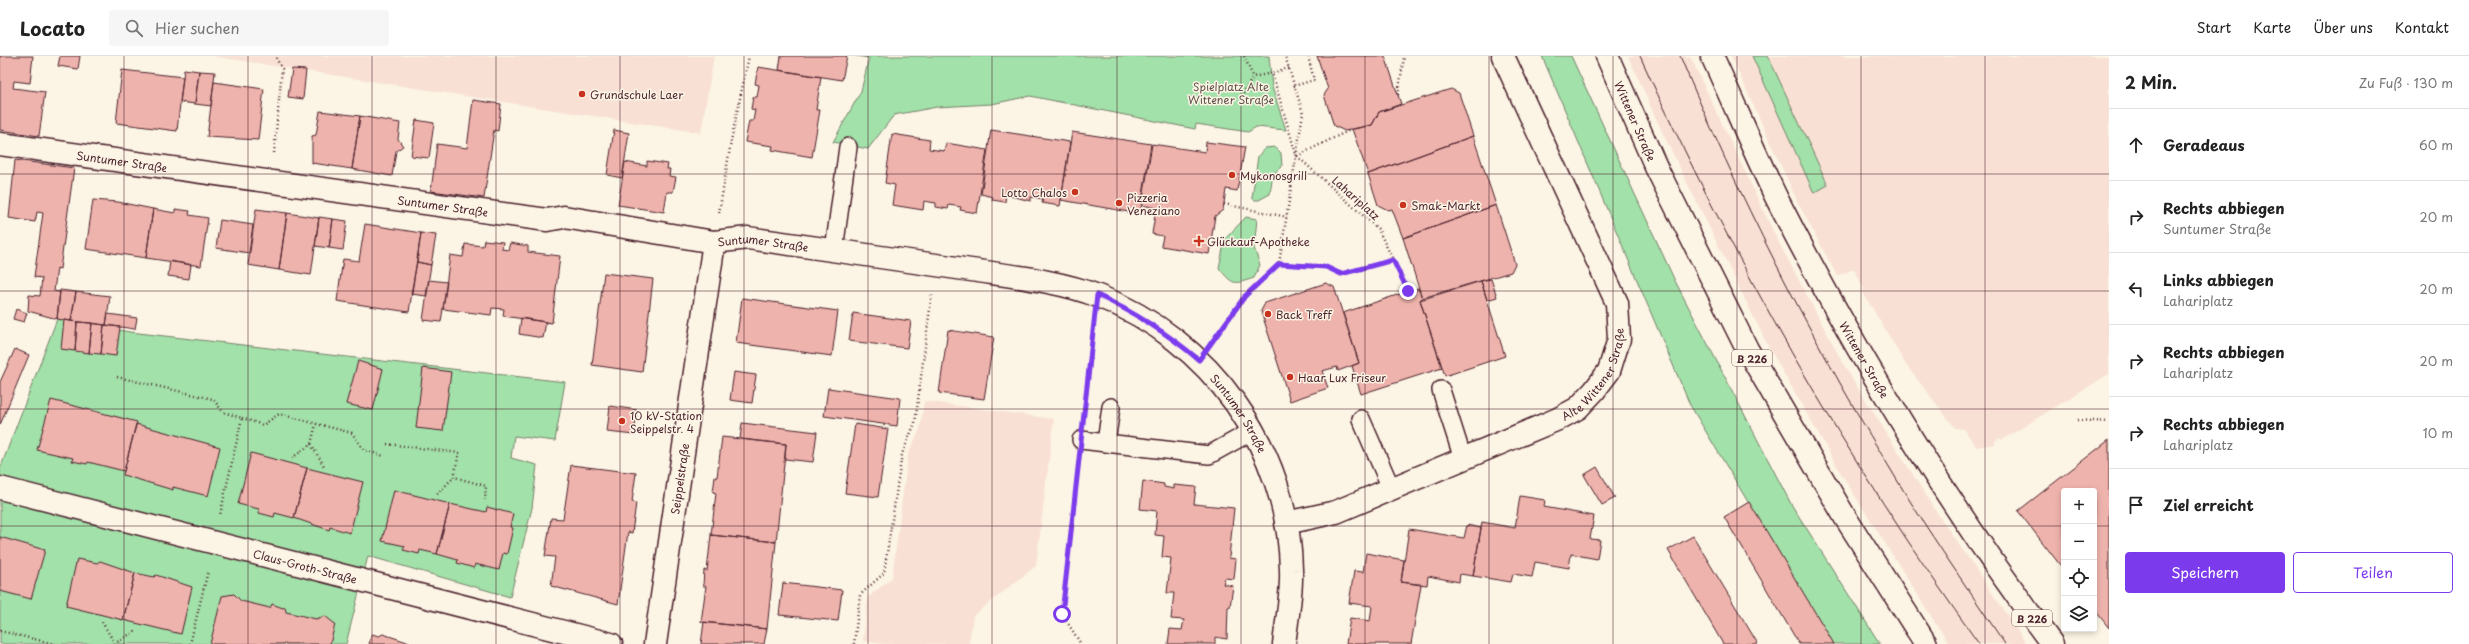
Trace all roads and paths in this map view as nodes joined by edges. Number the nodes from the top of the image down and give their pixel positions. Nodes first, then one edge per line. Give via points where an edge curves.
1 (275, 56) edge
2 (749, 56) edge
3 (1244, 56) edge
4 (1285, 56) edge
5 (1308, 56) edge
6 (1405, 56) edge
7 (1503, 56) edge
8 (1607, 56) edge
9 (1712, 56) edge
10 (1289, 68) junction
11 (1272, 73) junction
12 (1253, 77) junction
13 (1294, 86) junction
14 (1398, 95) dead end
15 (1242, 97) dead end
16 (1352, 129) dead end
17 (0, 144) edge
18 (848, 147) dead end
19 (1297, 156) junction
20 (272, 182) junction
21 (1224, 204) dead end
22 (1287, 217) junction
23 (714, 242) junction
24 (834, 250) junction
25 (1393, 260) junction
26 (1279, 264) junction
27 (936, 265) junction
28 (1408, 291) dead end
29 (1097, 295) junction
30 (1199, 360) junction
31 (117, 377) dead end
32 (1441, 390) dead end
33 (1086, 396) dead end
34 (1111, 408) dead end
35 (242, 418) junction
36 (1361, 419) dead end
37 (2077, 420) dead end
38 (2109, 422) edge
39 (316, 424) junction
40 (1254, 430) junction
41 (1081, 440) joint
42 (1106, 443) junction
43 (311, 444) junction
44 (387, 444) dead end
45 (384, 456) dead end
46 (292, 458) dead end
47 (1463, 459) junction
48 (324, 466) dead end
49 (454, 476) junction
50 (0, 488) edge
51 (1391, 488) junction
52 (437, 494) dead end
53 (484, 500) dead end
54 (1286, 523) junction
55 (214, 543) junction
56 (102, 622) dead end
57 (137, 630) dead end
58 (0, 631) edge
59 (537, 635) edge
60 (114, 643) edge
61 (55, 644) edge
62 (190, 644) edge
63 (611, 644) edge
64 (655, 644) edge
65 (854, 644) edge
66 (1081, 644) edge
67 (1284, 644) edge
68 (1926, 644) edge
69 (2052, 644) edge

1 - 20 path via 282,69
2 - 23 path
3 - 12 path
4 - 10 path
5 - 13 path via 1314,80
6 - 14 path
7 - 47 street, Alte Wittener Straße via 1617,303 1619,339 1609,371 1578,408
8 - 68 street, Wittener Straße / B 226 via 1656,167 1747,349 1845,517
9 - 69 street, Wittener Straße / B 226 via 1777,199 1853,339 1925,458 2013,592
10 - 11 path
10 - 13 path
11 - 12 path
11 - 19 path
12 - 15 path
13 - 19 path via 1303,113
16 - 19 path
17 - 20 street, Suntumer Straße
18 - 24 lane
19 - 22 path
19 - 25 path, Lahariplatz via 1378,229
20 - 23 street, Suntumer Straße via 547,220 564,217
21 - 22 path
22 - 26 path
23 - 24 street, Suntumer Straße via 748,238
23 - 64 street, Seippelstraße
24 - 27 street, Suntumer Straße
25 - 26 path via 1341,274 1326,267
25 - 28 path, Lahariplatz
26 - 30 path via 1245,296
27 - 29 street, Suntumer Straße via 1037,280
27 - 65 path via 915,423 902,454 884,573 860,595
29 - 30 street, Suntumer Straße via 1138,314 1173,337
29 - 33 path
30 - 40 street, Suntumer Straße via 1235,400
31 - 35 path via 213,399 223,412
32 - 47 lane
34 - 42 lane
35 - 39 path via 263,425 279,414
35 - 55 path
36 - 51 lane
37 - 38 path
39 - 43 path
39 - 45 path via 352,433 364,450
40 - 42 lane via 1209,455
40 - 54 street, Suntumer Straße via 1276,482
41 - 42 lane
41 - 66 path via 1062,614
43 - 46 path
43 - 48 path
44 - 49 path via 459,453
47 - 51 street, Alte Wittener Straße
49 - 52 path
49 - 53 path via 486,486
50 - 55 street, Claus-Groth-Straße
51 - 54 street, Alte Wittener Straße via 1336,512
54 - 67 street, Suntumer Straße via 1292,569
55 - 59 street, Claus-Groth-Straße
55 - 62 path
56 - 60 path
57 - 60 path
58 - 61 path
59 - 63 street, Claus-Groth-Straße

